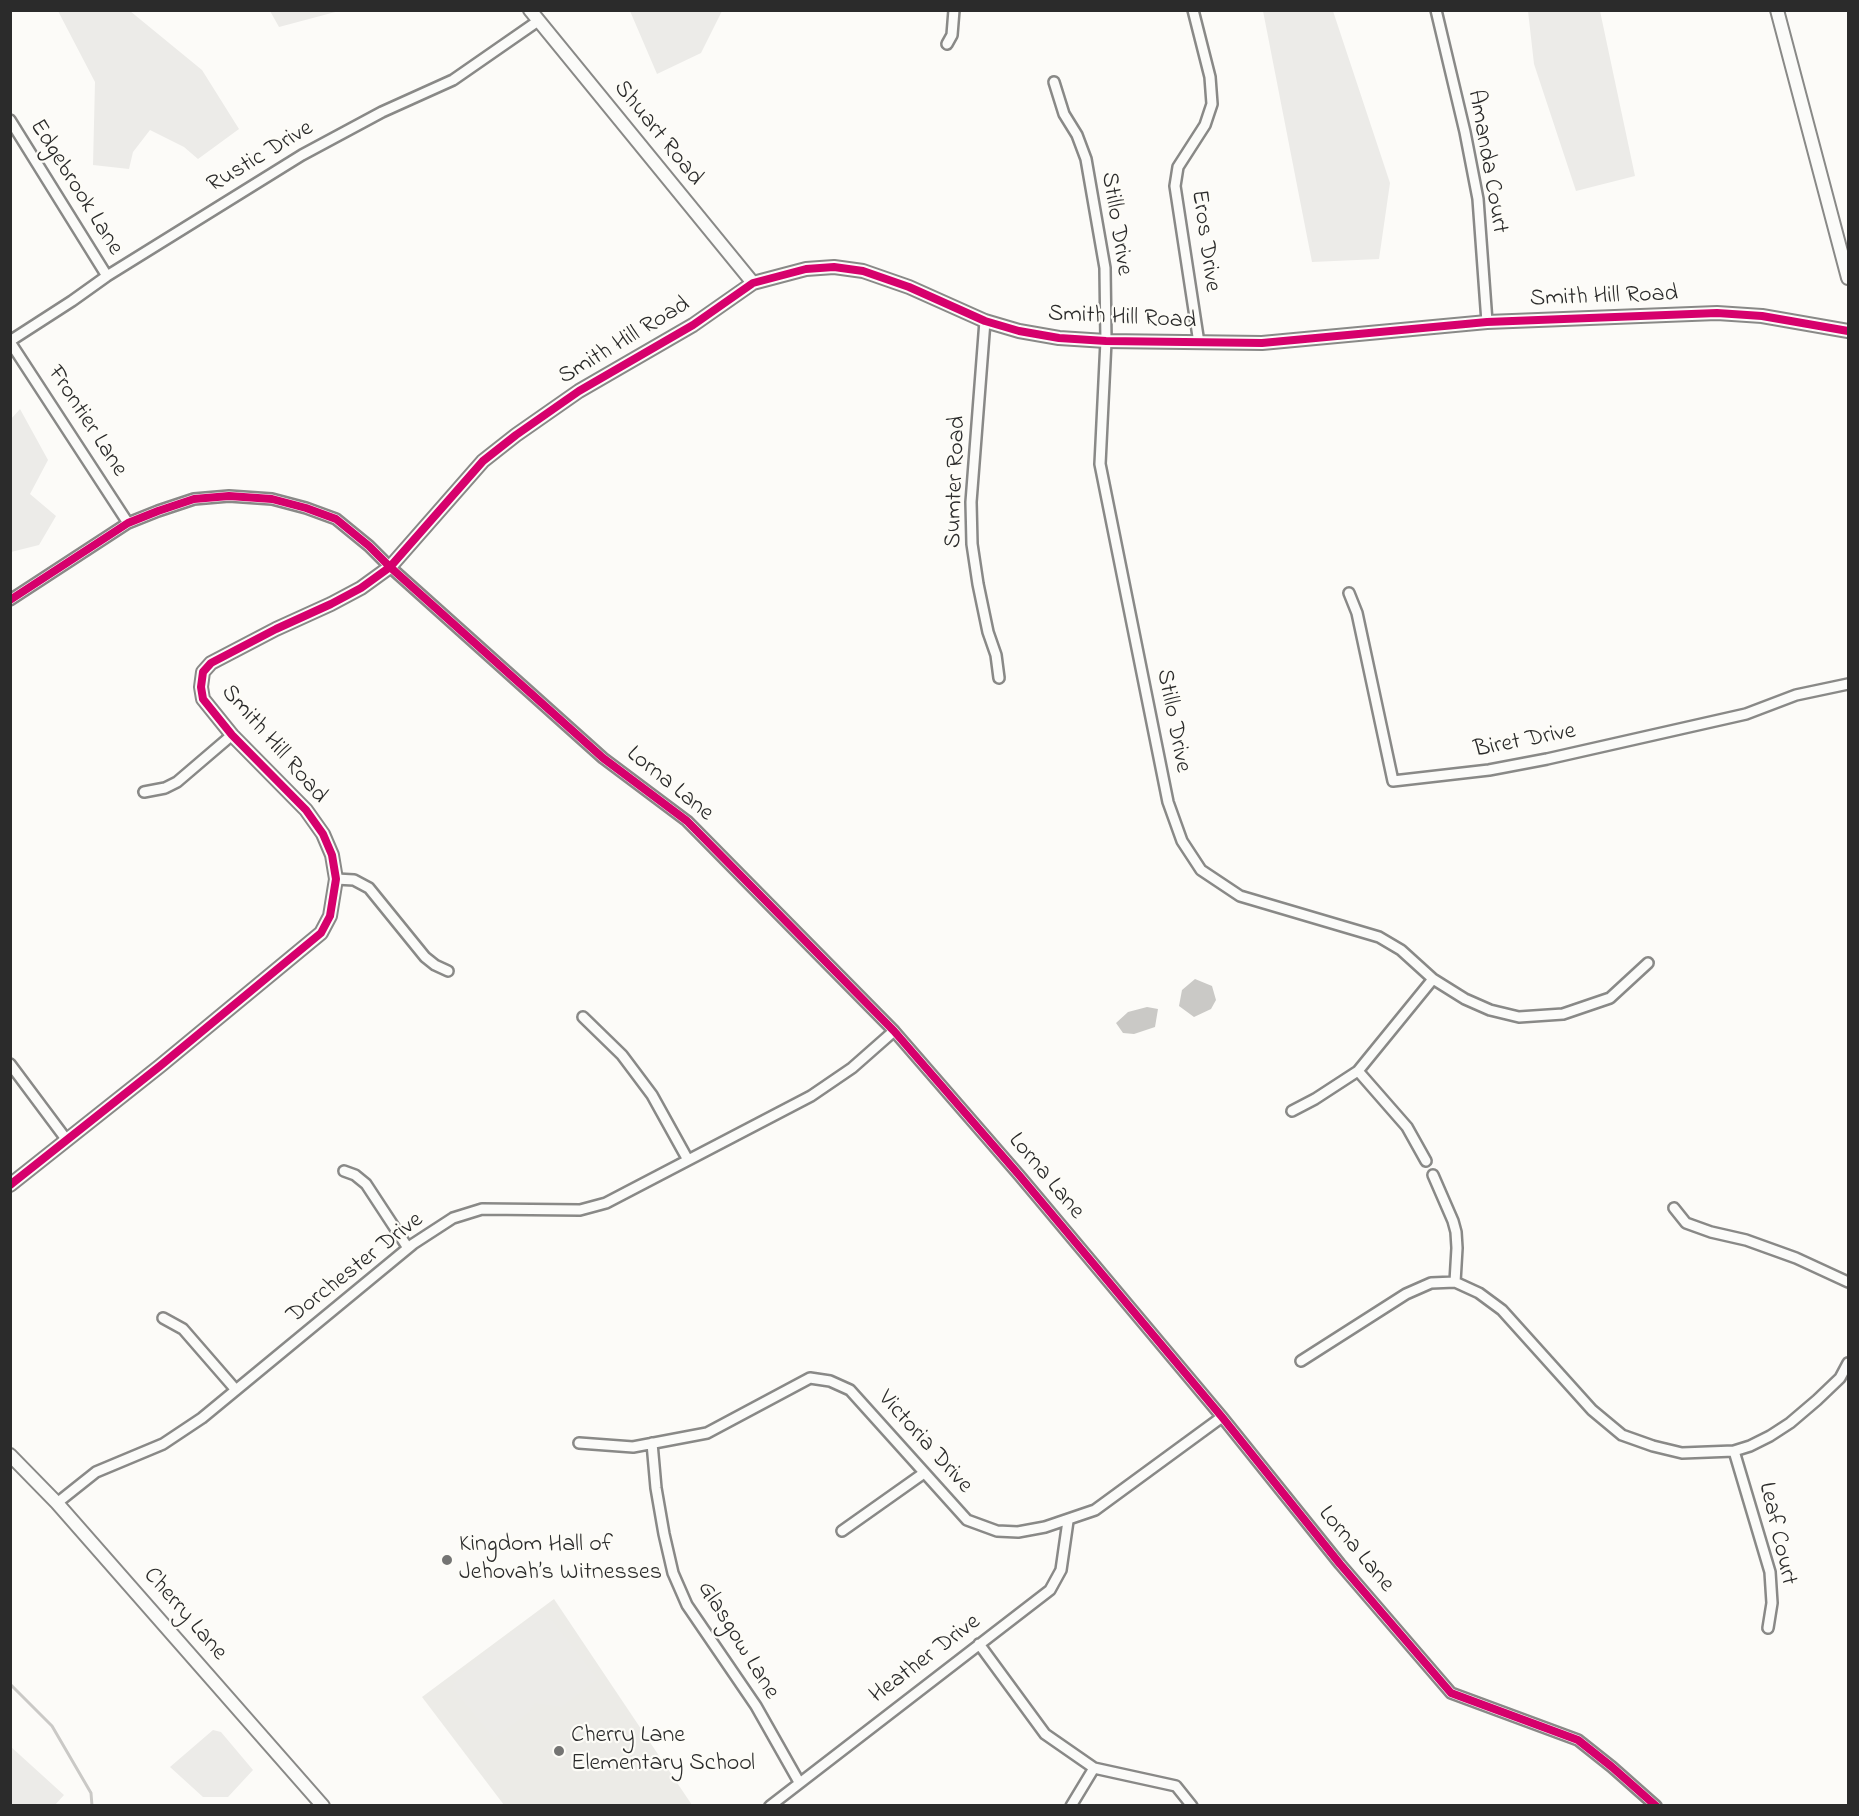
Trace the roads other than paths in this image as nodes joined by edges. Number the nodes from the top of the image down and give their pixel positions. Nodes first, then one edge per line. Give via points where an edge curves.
1 (954, 10) edge
2 (1193, 10) edge
3 (1436, 10) edge
4 (1777, 10) edge
5 (534, 16) edge
6 (947, 44) dead end
7 (1054, 82) dead end
8 (10, 120) edge
9 (107, 276) junction
10 (1848, 278) edge
11 (753, 283) junction
12 (985, 321) junction
13 (1487, 322) junction
14 (1848, 331) edge
15 (1106, 341) junction
16 (10, 342) edge
17 (1199, 343) junction
18 (128, 523) junction
19 (390, 567) junction
20 (1349, 593) dead end
21 (10, 600) edge
22 (999, 678) dead end
23 (1848, 684) edge
24 (232, 735) junction
25 (144, 792) dead end
26 (336, 879) junction
27 (1648, 963) dead end
28 (448, 970) dead end
29 (1433, 979) junction
30 (583, 1017) dead end
31 (894, 1031) junction
32 (10, 1064) edge
33 (1358, 1071) junction
34 (1292, 1111) dead end
35 (66, 1139) junction
36 (688, 1160) junction
37 (1426, 1161) dead end
38 (344, 1171) dead end
39 (1433, 1175) dead end
40 (10, 1185) edge
41 (1674, 1208) dead end
42 (408, 1248) junction
43 (1455, 1282) junction
44 (1848, 1282) edge
45 (163, 1317) dead end
46 (1301, 1361) dead end
47 (1848, 1363) edge
48 (236, 1390) junction
49 (1222, 1417) junction
50 (579, 1443) dead end
51 (652, 1443) junction
52 (1734, 1451) junction
53 (10, 1455) edge
54 (924, 1473) junction
55 (57, 1503) junction
56 (1068, 1521) junction
57 (842, 1532) dead end
58 (1768, 1628) dead end
59 (979, 1644) junction
60 (1094, 1768) junction
61 (799, 1782) junction
62 (323, 1806) edge
63 (770, 1806) edge
64 (1071, 1806) edge
65 (1192, 1806) edge
66 (1656, 1806) edge

1 - 6 street via 952,35
2 - 17 street, Eros Drive via 1210,77 1212,104 1205,125 1178,167 1175,186
3 - 13 street, Amanda Court via 1478,200
4 - 10 street
5 - 9 street, Rustic Drive via 453,80 302,155
5 - 11 street, Shuart Road
7 - 15 street, Stillo Drive via 1064,114 1086,159 1105,268
8 - 9 street, Edgebrook Lane
9 - 16 street, Rustic Drive
11 - 12 street, Smith Hill Road via 806,269 863,271
11 - 19 street, Smith Hill Road via 693,325 579,391 516,435 483,461
12 - 15 street, Smith Hill Road via 1059,338
12 - 22 street, Sumter Road via 971,502 972,544
13 - 14 street, Smith Hill Road via 1717,313 1762,316
13 - 17 street, Smith Hill Road via 1262,343
15 - 17 street, Smith Hill Road
15 - 29 street, Stillo Drive via 1100,464 1168,802 1182,841 1201,870 1240,896 1379,937 1401,950
16 - 18 street, Frontier Lane
18 - 19 street, Lorna Lane via 194,500 229,496 272,499 336,519
18 - 21 street, Lorna Lane
19 - 24 street, Smith Hill Road via 361,588 211,663 203,672 203,699
19 - 31 street, Lorna Lane via 603,758 687,821
20 - 23 street, Biret Drive via 1357,613 1393,781 1546,759 1746,714 1796,695
24 - 25 street via 177,782
24 - 26 street, Smith Hill Road via 306,810 323,834
26 - 28 street via 354,880 369,888 425,957
26 - 35 street, Smith Hill Road via 330,916 321,933
27 - 29 street, Stillo Drive via 1610,998 1563,1014 1519,1017 1490,1010
29 - 33 street
30 - 36 street via 622,1055 652,1095
31 - 36 street, Dorchester Drive via 852,1068 811,1096
31 - 49 street, Lorna Lane
32 - 35 street
33 - 34 street
33 - 37 street via 1407,1127
35 - 40 street, Smith Hill Road
36 - 42 street, Dorchester Drive via 606,1203 580,1210 482,1209 453,1218
38 - 42 street via 366,1184
39 - 43 street via 1456,1232
41 - 44 street via 1686,1223 1796,1258
42 - 48 street, Dorchester Drive
43 - 46 street via 1431,1283 1406,1294
43 - 52 street via 1502,1310 1592,1410 1622,1435 1682,1453
45 - 48 street via 183,1329
47 - 52 street via 1840,1378 1790,1423
48 - 55 street, Dorchester Drive via 163,1444 96,1472
49 - 56 street, Victoria Drive via 1095,1510
49 - 66 street, Lorna Lane via 1451,1694 1578,1740
50 - 51 street, Victoria Drive via 633,1447
51 - 54 street, Victoria Drive via 707,1433 810,1378 830,1381 849,1390
51 - 61 street, Glasgow Lane via 656,1488 673,1573 687,1605 756,1706
52 - 58 street, Leaf Court via 1770,1572 1772,1603
53 - 55 street, Cherry Lane
54 - 56 street, Victoria Drive via 968,1520 997,1531 1018,1532
54 - 57 street
55 - 62 street, Cherry Lane
56 - 59 street, Heather Drive via 1061,1570 1050,1590
59 - 60 street via 1045,1734
59 - 61 street, Heather Drive
60 - 64 street
60 - 65 street via 1176,1786
61 - 63 street, Heather Drive

